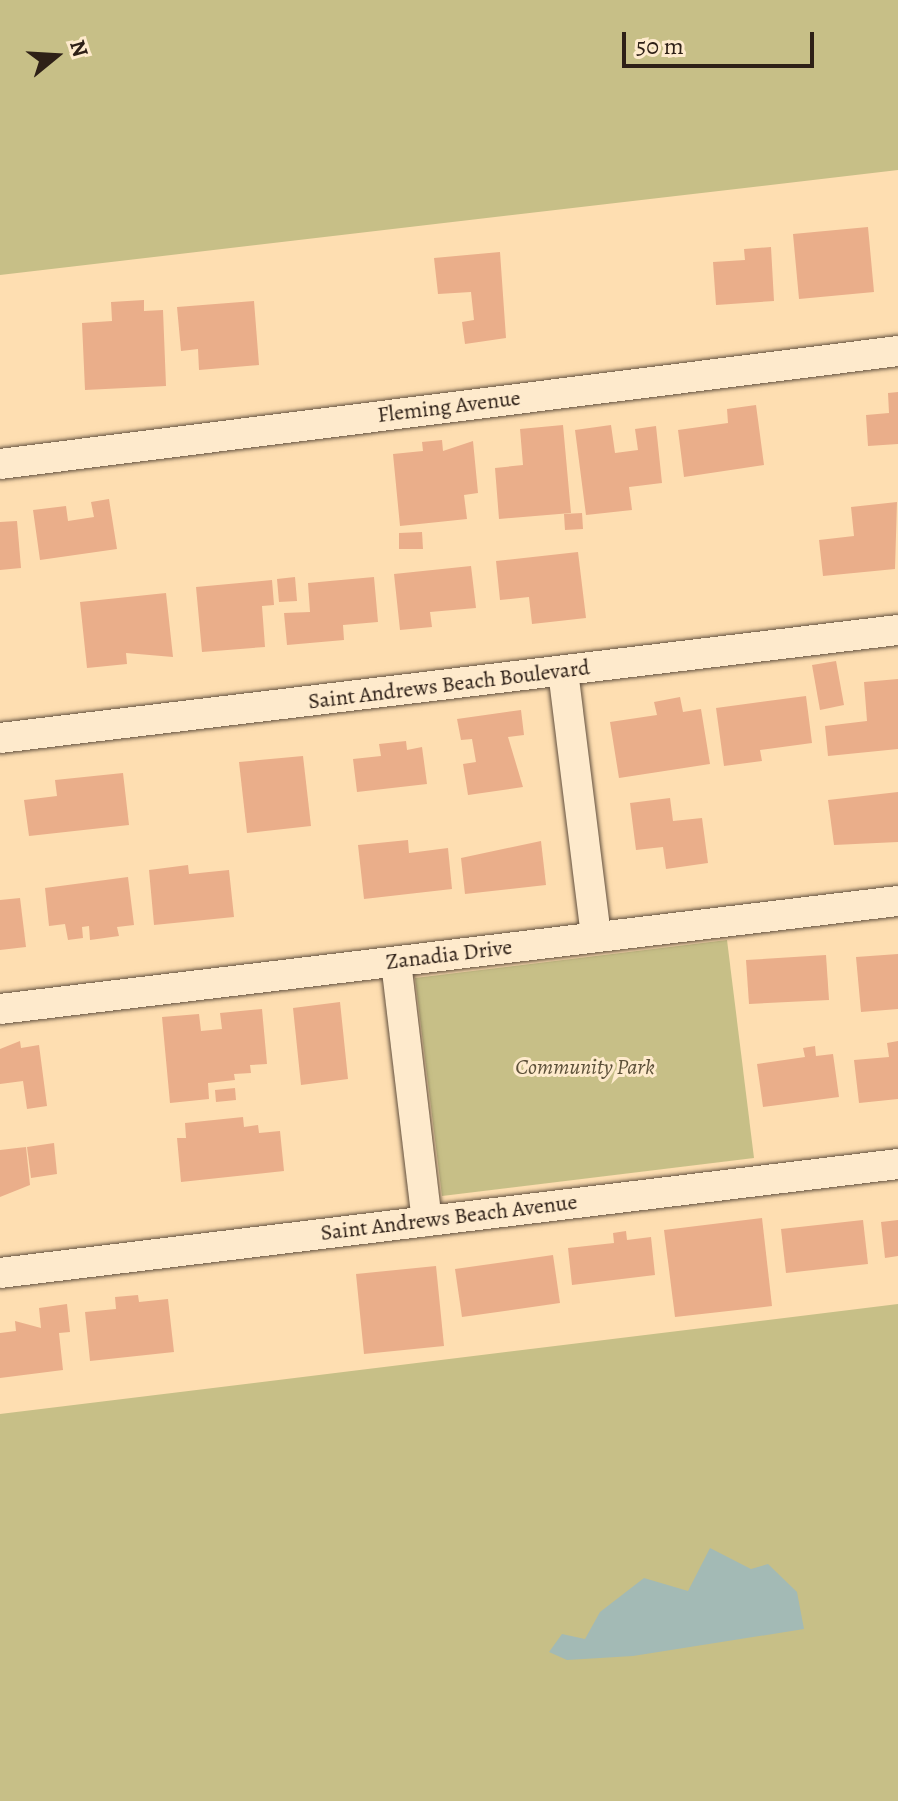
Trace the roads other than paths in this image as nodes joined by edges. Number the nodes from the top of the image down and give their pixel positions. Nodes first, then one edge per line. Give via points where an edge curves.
1 (898, 351) edge
2 (0, 464) edge
3 (898, 630) edge
4 (563, 671) junction
5 (0, 738) edge
6 (898, 901) edge
7 (596, 937) junction
8 (396, 962) junction
9 (0, 1009) edge
10 (898, 1164) edge
11 (427, 1221) junction
12 (0, 1273) edge

1 - 2 street, Fleming Avenue
3 - 4 street, Saint Andrews Beach Boulevard
4 - 5 street, Saint Andrews Beach Boulevard
4 - 7 street
6 - 7 street, Zanadia Drive
7 - 8 street, Zanadia Drive
8 - 9 street, Zanadia Drive
8 - 11 street
10 - 11 street, Saint Andrews Beach Avenue
11 - 12 street, Saint Andrews Beach Avenue

